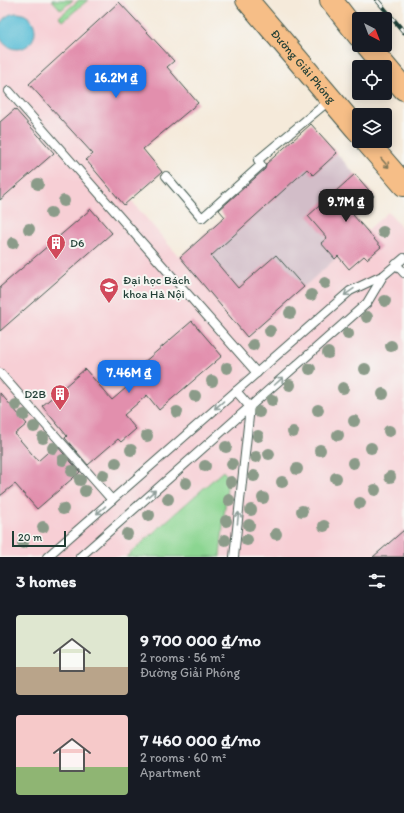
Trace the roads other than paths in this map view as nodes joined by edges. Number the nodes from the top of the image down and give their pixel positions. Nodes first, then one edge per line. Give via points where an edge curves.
1 (246, 0) edge
2 (331, 0) edge
3 (352, 27) edge
4 (373, 52) edge
5 (404, 89) edge
6 (9, 91) dead end
7 (330, 99) junction
8 (352, 124) edge
9 (372, 148) edge
10 (166, 176) dead end
11 (404, 185) edge
12 (404, 258) edge
13 (396, 264) junction
14 (404, 273) edge
15 (384, 275) junction
16 (257, 372) junction
17 (0, 373) edge
18 (236, 391) junction
19 (250, 407) junction
20 (112, 500) junction
21 (46, 557) edge
22 (80, 557) edge
23 (234, 557) edge

1 - 7 main road, Đường Giải Phóng
2 - 3 main road
4 - 5 main road
6 - 16 lane
7 - 8 main road, Đường Giải Phóng
7 - 10 lane via 258,160 261,165 202,218
9 -> 11 main road
12 - 13 lane
13 - 14 lane
13 - 15 lane
15 -> 16 lane via 350,290
19 -> 15 lane via 366,303
16 - 18 lane
17 - 20 lane
18 - 19 lane
18 -> 20 lane
22 -> 19 lane
23 -> 19 lane
20 -> 21 lane

